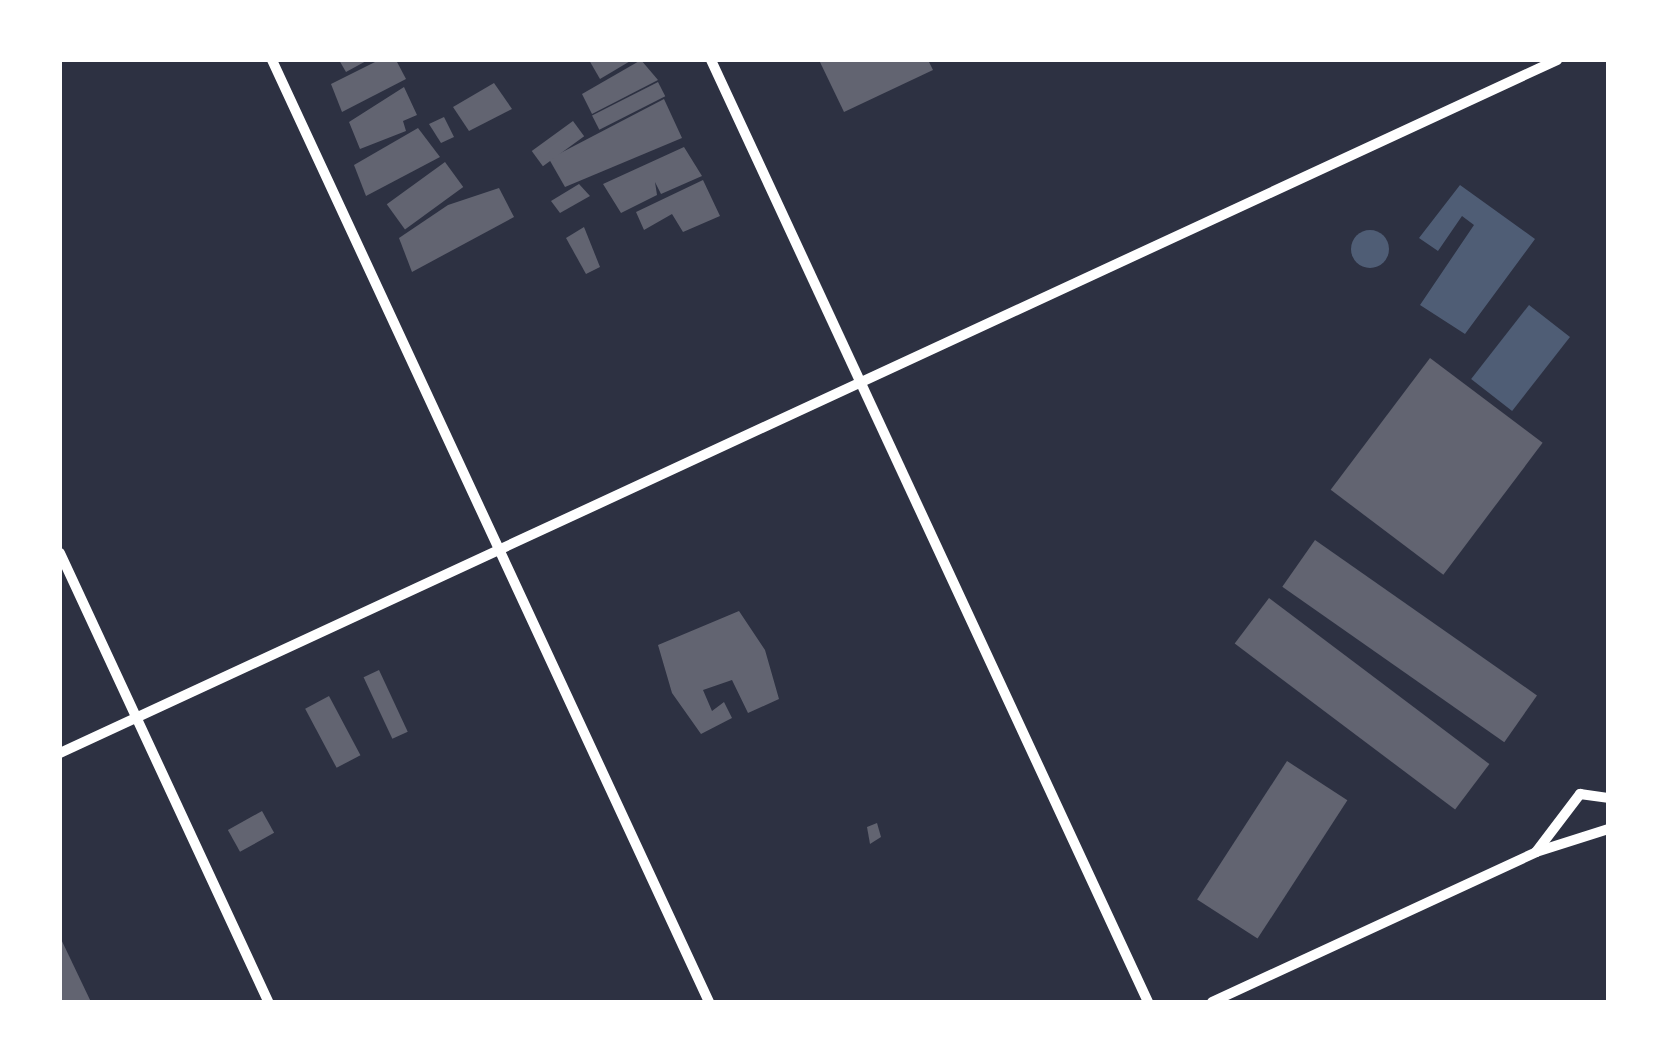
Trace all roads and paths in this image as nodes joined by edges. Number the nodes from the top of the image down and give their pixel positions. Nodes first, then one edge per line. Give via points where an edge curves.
1 (272, 60) edge
2 (711, 60) edge
3 (1557, 60) edge
4 (865, 386) junction
5 (60, 553) edge
6 (502, 556) junction
7 (136, 719) junction
8 (60, 753) edge
9 (1608, 798) edge
10 (1608, 829) edge
11 (1536, 852) junction
12 (263, 1000) edge
13 (709, 1002) edge
14 (1148, 1002) edge
15 (1212, 1002) edge

1 - 6 street
2 - 4 street
3 - 4 street
4 - 6 street
4 - 14 street
5 - 7 street
6 - 7 street
6 - 13 street
7 - 8 street
7 - 12 street
9 - 11 street via 1580,794
10 - 11 street
11 - 15 street

